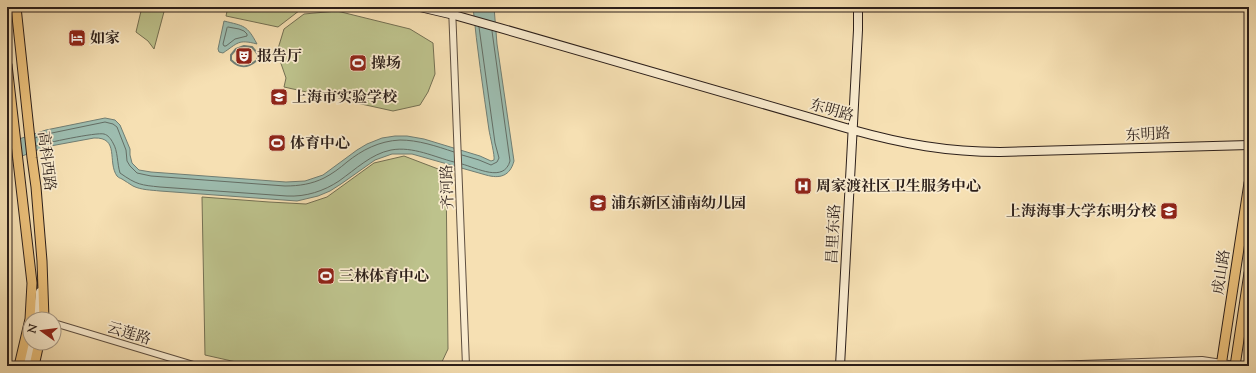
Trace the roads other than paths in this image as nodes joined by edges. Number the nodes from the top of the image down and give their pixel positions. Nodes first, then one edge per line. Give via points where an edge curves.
1 (16, 7) edge
2 (420, 7) edge
3 (858, 7) edge
4 (453, 11) edge
5 (7, 65) edge
6 (853, 130) junction
7 (1249, 144) edge
8 (1249, 183) edge
9 (1249, 273) edge
10 (42, 274) junction
11 (30, 311) edge
12 (38, 311) edge
13 (44, 311) edge
14 (62, 325) edge
15 (23, 351) edge
16 (30, 351) edge
17 (37, 351) edge
18 (1221, 364) edge
19 (1235, 365) edge
20 (19, 366) edge
21 (26, 366) edge
22 (34, 366) edge
23 (197, 366) edge
24 (466, 366) edge
25 (840, 366) edge
26 (1021, 366) edge

1 - 10 main road, 高科西路 via 36,187
2 - 4 main road, 东明路
3 - 6 main road, 昌里东路
4 - 6 main road, 东明路 via 469,19
4 - 24 street, 齐河路
5 - 11 main road, 高科西路 via 32,283
6 - 7 main road, 东明路 via 916,145 984,152
6 - 25 main road, 昌里东路
8 - 18 main road, 成山路
9 - 19 main road, 成山路
10 - 12 main road
10 - 13 main road, 高科西路
14 - 23 street, 云莲路
15 - 20 main road, 高科西路
16 - 21 main road
17 - 22 main road
18 - 19 street
18 - 26 street via 1202,360

